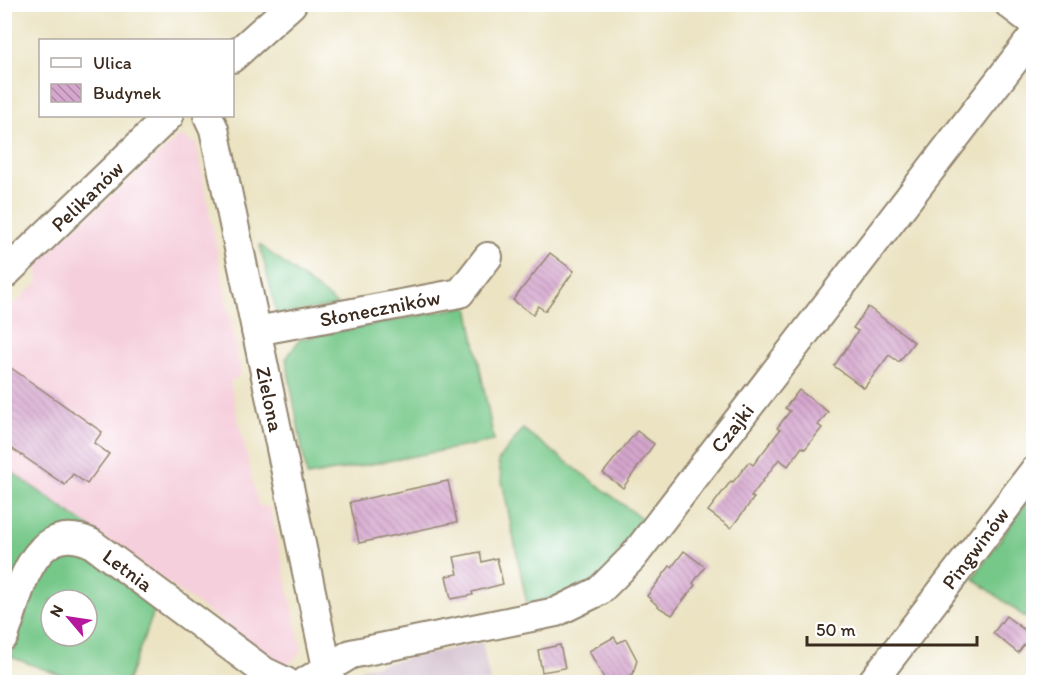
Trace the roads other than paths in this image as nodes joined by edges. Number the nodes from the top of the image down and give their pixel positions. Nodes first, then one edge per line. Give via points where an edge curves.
1 (292, 4) edge
2 (1009, 4) edge
3 (1034, 23) edge
4 (1034, 35) edge
5 (234, 56) edge
6 (168, 117) edge
7 (208, 117) edge
8 (488, 257) dead end
9 (4, 276) edge
10 (256, 331) junction
11 (1034, 471) edge
12 (4, 636) edge
13 (321, 678) edge
14 (270, 679) edge
15 (872, 682) edge

1 - 5 street
2 - 3 street
4 - 13 street, Czajki via 633,557 599,591 556,612 351,654
6 - 9 street, Pelikanów
7 - 10 street, Zielona
8 - 10 street, Słoneczników via 460,293
10 - 13 street, Zielona
11 - 15 street, Pingwinów
12 - 14 street, Letnia via 29,565 37,553 53,541 76,538 91,543

